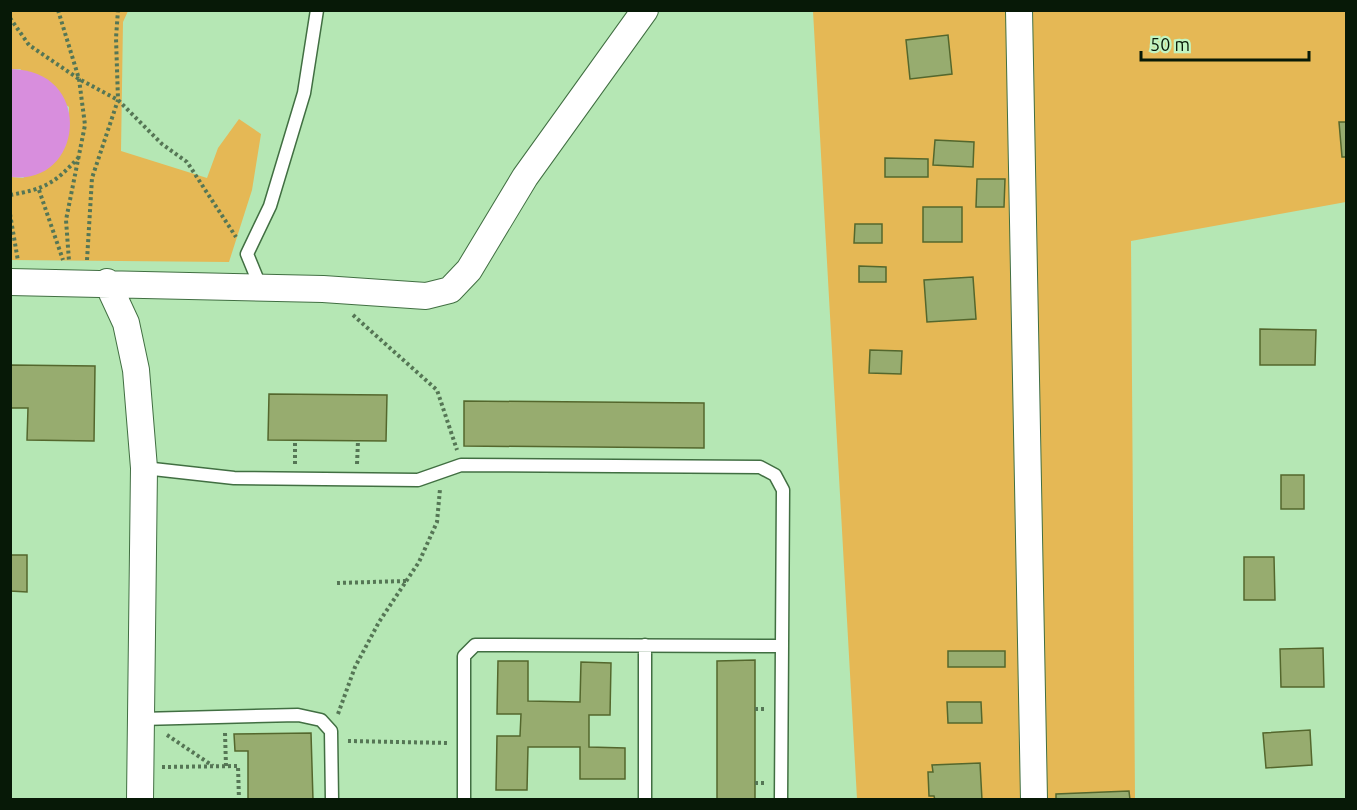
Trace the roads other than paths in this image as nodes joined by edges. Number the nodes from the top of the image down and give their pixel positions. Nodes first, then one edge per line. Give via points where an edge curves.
1 (317, 10) edge
2 (645, 10) edge
3 (1019, 10) edge
4 (16, 282) edge
5 (88, 282) junction
6 (261, 288) junction
7 (144, 468) junction
8 (645, 645) junction
9 (782, 646) junction
10 (141, 719) junction
11 (140, 800) edge
12 (332, 800) edge
13 (464, 800) edge
14 (645, 800) edge
15 (781, 800) edge
16 (1034, 800) edge

1 - 6 lane via 304,93 270,206 247,254
2 - 6 street via 525,177 470,270 450,290 426,296
3 - 16 street
4 - 5 street
5 - 6 street
5 - 7 street via 126,323 136,370
7 - 9 lane via 234,478 418,480 462,465 760,467 775,475 783,490
7 - 10 street
8 - 9 lane
8 - 13 lane via 475,645 464,656
8 - 14 lane
9 - 15 lane
10 - 11 street
10 - 12 lane via 298,715 321,720 331,736

